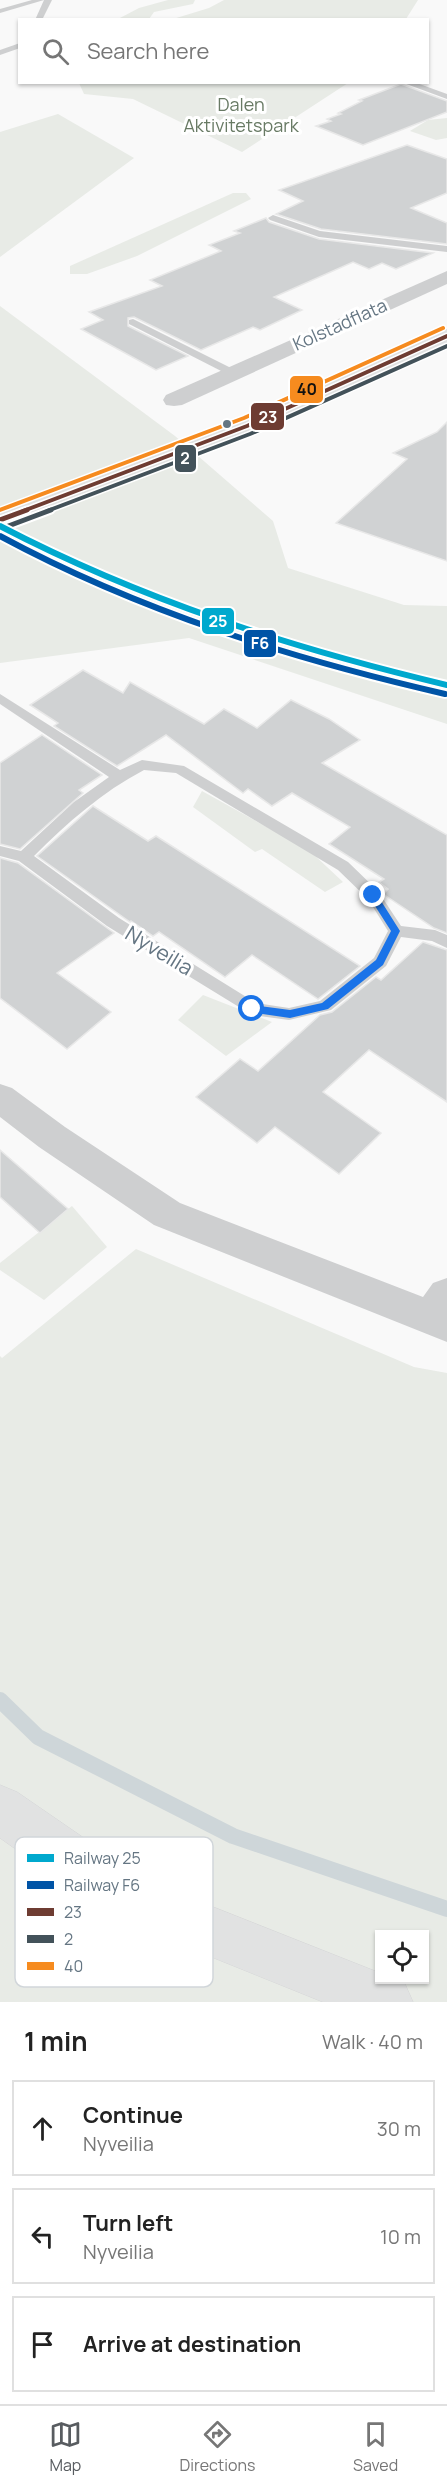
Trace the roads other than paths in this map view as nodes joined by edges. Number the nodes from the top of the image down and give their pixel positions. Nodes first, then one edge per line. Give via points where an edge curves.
1 (40, 0) edge
2 (48, 0) edge
3 (0, 11) edge
4 (39, 18) edge
5 (18, 46) edge
6 (0, 53) edge
7 (410, 84) edge
8 (447, 98) edge
9 (273, 218) dead end
10 (447, 249) edge
11 (447, 277) edge
12 (133, 322) dead end
13 (447, 336) edge
14 (233, 373) junction
15 (174, 400) dead end
16 (0, 520) edge
17 (0, 698) edge
18 (118, 776) junction
19 (0, 852) edge
20 (24, 857) junction
21 (396, 931) junction
22 (447, 942) edge
23 (0, 1098) edge
24 (442, 1312) edge
25 (0, 1809) edge
26 (40, 1837) edge
27 (213, 1932) edge
28 (387, 2002) edge

1 - 3 lane
2 - 4 lane
5 - 6 lane
7 - 8 lane
9 - 10 lane via 319,234
11 - 14 street, Kolstadflata
12 - 14 lane
13 - 16 main road via 247,426
14 - 15 street, Kolstadflata
17 - 18 lane
18 - 20 lane
18 - 21 lane via 142,765 179,769 343,866 373,895
19 - 20 lane
20 - 21 lane, Nyveilia via 112,922 252,1009 290,1014 325,1006 380,962
21 - 22 lane via 435,936
23 - 24 street via 167,1214
25 - 26 main road
27 - 28 main road

